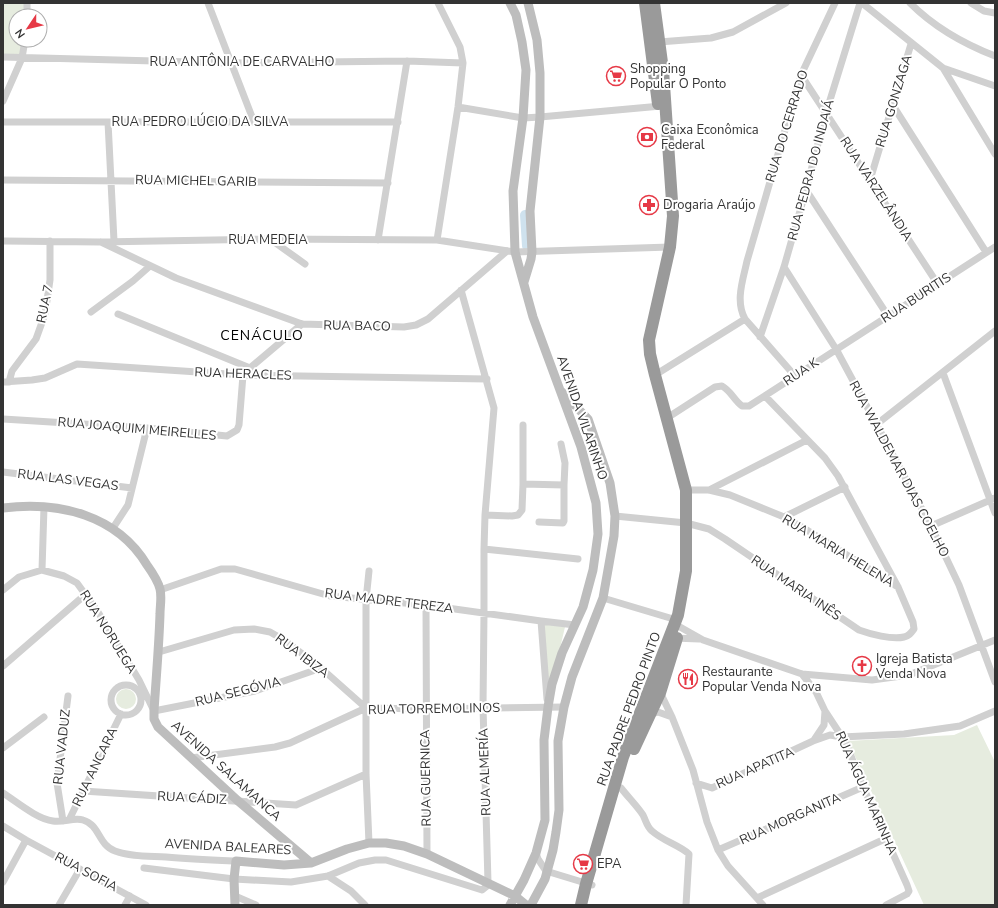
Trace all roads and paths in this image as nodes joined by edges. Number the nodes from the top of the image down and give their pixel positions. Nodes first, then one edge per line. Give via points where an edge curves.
1 (208, 3) edge
2 (438, 3) edge
3 (510, 3) edge
4 (528, 3) edge
5 (645, 3) edge
6 (654, 3) edge
7 (786, 3) edge
8 (835, 3) edge
9 (861, 3) edge
10 (910, 3) edge
11 (971, 3) edge
12 (995, 13) edge
13 (659, 42) junction
14 (911, 44) junction
15 (24, 48) edge
16 (995, 56) edge
17 (3, 57) edge
18 (22, 58) junction
19 (407, 62) junction
20 (231, 63) junction
21 (462, 63) junction
22 (942, 68) junction
23 (800, 75) junction
24 (995, 86) edge
25 (3, 101) edge
26 (892, 104) junction
27 (661, 106) junction
28 (458, 107) junction
29 (826, 113) junction
30 (540, 117) junction
31 (523, 118) junction
32 (3, 122) edge
33 (108, 122) junction
34 (254, 122) junction
35 (398, 122) junction
36 (995, 154) edge
37 (3, 180) edge
38 (111, 180) junction
39 (870, 180) junction
40 (388, 183) junction
41 (806, 190) junction
42 (270, 239) junction
43 (378, 240) junction
44 (437, 240) junction
45 (3, 241) edge
46 (50, 241) junction
47 (114, 241) junction
48 (100, 242) junction
49 (995, 247) edge
50 (667, 250) junction
51 (511, 251) junction
52 (986, 252) junction
53 (532, 255) junction
54 (306, 264) dead end
55 (150, 266) junction
56 (784, 267) junction
57 (937, 283) junction
58 (523, 284) junction
59 (461, 290) junction
60 (91, 312) dead end
61 (118, 314) dead end
62 (888, 316) junction
63 (745, 318) junction
64 (302, 324) junction
65 (995, 333) edge
66 (760, 337) junction
67 (836, 348) junction
68 (251, 372) junction
69 (943, 373) junction
70 (243, 375) junction
71 (655, 375) junction
72 (796, 376) junction
73 (487, 379) junction
74 (6, 382) edge
75 (558, 387) junction
76 (765, 396) junction
77 (667, 418) junction
78 (3, 419) edge
79 (877, 424) junction
80 (523, 425) dead end
81 (147, 428) junction
82 (807, 440) junction
83 (561, 444) dead end
84 (3, 472) edge
85 (524, 484) junction
86 (564, 485) junction
87 (845, 487) junction
88 (132, 488) junction
89 (686, 490) junction
90 (709, 490) junction
91 (993, 499) edge
92 (44, 507) junction
93 (5, 510) edge
94 (995, 513) edge
95 (485, 514) junction
96 (615, 516) junction
97 (784, 517) junction
98 (539, 522) dead end
99 (686, 523) junction
100 (931, 526) junction
101 (113, 528) junction
102 (484, 549) junction
103 (578, 560) dead end
104 (42, 570) junction
105 (369, 571) dead end
106 (898, 587) junction
107 (3, 590) edge
108 (160, 590) junction
109 (86, 594) junction
110 (603, 598) junction
111 (366, 600) junction
112 (426, 605) junction
113 (584, 607) junction
114 (484, 613) junction
115 (541, 621) junction
116 (575, 625) junction
117 (676, 628) junction
118 (703, 640) junction
119 (995, 640) edge
120 (981, 645) junction
121 (159, 652) junction
122 (582, 655) junction
123 (659, 662) junction
124 (3, 666) edge
125 (321, 668) junction
126 (802, 674) junction
127 (139, 680) junction
128 (995, 682) edge
129 (135, 688) junction
130 (660, 693) junction
131 (68, 696) dead end
132 (140, 704) junction
133 (483, 707) junction
134 (548, 707) junction
135 (564, 707) junction
136 (366, 708) junction
137 (426, 709) junction
138 (154, 711) junction
139 (825, 711) junction
140 (995, 711) edge
141 (121, 714) junction
142 (650, 714) junction
143 (44, 717) dead end
144 (672, 717) junction
145 (842, 737) junction
146 (812, 741) junction
147 (3, 748) edge
148 (191, 758) junction
149 (366, 774) junction
150 (696, 783) junction
151 (863, 787) junction
152 (621, 788) junction
153 (83, 791) junction
154 (3, 793) edge
155 (237, 800) junction
156 (66, 821) junction
157 (3, 826) edge
158 (887, 838) junction
159 (26, 840) junction
160 (369, 843) junction
161 (718, 850) junction
162 (536, 853) junction
163 (428, 854) junction
164 (236, 861) junction
165 (311, 863) junction
166 (144, 868) dead end
167 (80, 869) junction
168 (546, 871) junction
169 (328, 876) junction
170 (234, 879) junction
171 (3, 882) edge
172 (488, 882) junction
173 (589, 884) junction
174 (496, 887) junction
175 (130, 896) junction
176 (515, 896) junction
177 (757, 898) junction
178 (235, 900) edge
179 (59, 905) edge
180 (125, 905) edge
181 (146, 905) edge
182 (256, 905) edge
183 (365, 905) edge
184 (508, 905) edge
185 (526, 905) edge
186 (531, 905) edge
187 (581, 905) edge
188 (588, 905) edge
189 (686, 905) edge
190 (763, 905) edge
191 (886, 905) edge

1 - 20 street
2 - 21 street via 458,42
3 - 31 main road, AVENIDA VILARINHO via 516,15 526,70
4 - 30 main road via 537,40
5 - 27 highway, RUA PADRE PEDRO PINTO
6 - 13 highway, RUA PADRE PEDRO PINTO
7 - 13 street via 733,32 711,38
8 - 23 street, RUA DO CERRADO
9 - 14 street
9 - 29 street, RUA PEDRA DO INDAIÁ
10 - 16 street via 921,15 940,28
11 - 12 street via 984,11
13 - 27 highway, RUA PADRE PEDRO PINTO via 663,70
14 - 22 street
14 - 26 street, RUA GONZAGA
15 - 18 street
17 - 18 street, RUA ANTÔNIA DE CARVALHO
18 - 20 street, RUA ANTÔNIA DE CARVALHO
18 - 25 street
19 - 20 street, RUA ANTÔNIA DE CARVALHO
19 - 21 street, RUA ANTÔNIA DE CARVALHO
19 - 35 street
20 - 34 street
21 - 28 street
22 - 24 street
22 - 36 street
23 - 29 street, RUA VARZELÂNDIA
23 - 63 street, RUA DO CERRADO via 747,261 740,305
26 - 39 street, RUA GONZAGA
26 - 52 street
27 - 30 street
27 - 50 highway, RUA PADRE PEDRO PINTO via 668,216
28 - 31 street
28 - 44 street
29 - 39 street, RUA VARZELÂNDIA
29 - 41 street, RUA PEDRA DO INDAIÁ
30 - 31 street
30 - 53 main road via 530,212
31 - 51 main road, AVENIDA VILARINHO via 513,191
32 - 33 street, RUA PEDRO LÚCIO DA SILVA
33 - 34 street, RUA PEDRO LÚCIO DA SILVA
33 - 38 street
34 - 35 street, RUA PEDRO LÚCIO DA SILVA
35 - 40 street
37 - 38 street, RUA MICHEL GARIB
38 - 40 street, RUA MICHEL GARIB
38 - 47 street
39 - 57 street, RUA VARZELÂNDIA
40 - 43 street
41 - 56 street, RUA PEDRA DO INDAIÁ
41 - 62 street
42 - 43 street, RUA MEDEIA
42 - 47 street, RUA MEDEIA
42 - 54 street
43 - 44 street, RUA MEDEIA
44 - 51 street, RUA MEDEIA
45 - 46 street, RUA MEDEIA
46 - 48 street, RUA MEDEIA
46 - 74 street, RUA 7 via 50,280 45,314 36,339
47 - 48 street, RUA MEDEIA
48 - 55 street, RUA BACO
49 - 52 street, RUA BURITIS
50 - 53 street, RUA MEDEIA
50 - 71 highway, RUA PADRE PEDRO PINTO via 649,340
51 - 53 street, RUA MEDEIA
51 - 58 main road, AVENIDA VILARINHO
51 - 59 street, RUA BACO
52 - 57 street, RUA BURITIS
53 - 58 main road
55 - 60 street
55 - 64 street, RUA BACO
56 - 66 street, RUA PEDRA DO INDAIÁ
56 - 67 street, RUA WALDEMAR DIAS COELHO
57 - 62 street, RUA BURITIS
58 - 75 main road, AVENIDA VILARINHO
59 - 64 street, RUA BACO via 428,319 416,325 404,327
59 - 73 street, RUA ALMERÍA
61 - 68 street
62 - 67 street, RUA BURITIS
63 - 66 street, RUA DO CERRADO
63 - 71 street
64 - 68 street
65 - 69 street
66 - 72 street, RUA DO CERRADO
67 - 72 street, RUA K
67 - 79 street, RUA WALDEMAR DIAS COELHO
68 - 70 street, RUA HERACLES
68 - 73 street, RUA HERACLES
69 - 79 street
69 - 91 street
70 - 74 street, RUA HERACLES via 77,364 45,378
70 - 81 street, RUA JOAQUIM MEIRELLES via 239,425 232,434 227,436
71 - 77 highway, RUA PADRE PEDRO PINTO
72 - 76 street, RUA K
73 - 95 street, RUA ALMERÍA via 494,408
75 - 96 main road, AVENIDA VILARINHO via 588,419 610,483
75 - 113 main road, AVENIDA VILARINHO via 581,447 596,503 598,534
76 - 77 street, RUA K via 749,406 742,406 728,389 722,386 715,387
76 - 82 street
77 - 89 highway, RUA PADRE PEDRO PINTO
78 - 81 street, RUA JOAQUIM MEIRELLES
79 - 100 street, RUA WALDEMAR DIAS COELHO
80 - 85 street
81 - 88 street
82 - 87 street via 825,458
82 - 90 street
83 - 86 street via 565,463
84 - 88 street, RUA LAS VEGAS
85 - 86 street
85 - 95 street via 522,510 518,515
86 - 98 street via 563,523
87 - 97 street
87 - 106 street
88 - 101 street via 128,505
89 - 90 street, RUA MARIA HELENA
89 - 99 highway, RUA PADRE PEDRO PINTO
90 - 97 street, RUA MARIA HELENA via 730,495
91 - 94 street
91 - 100 street
92 - 93 main road, AVENIDA SALAMANCA
92 - 101 main road, AVENIDA SALAMANCA via 89,516
92 - 104 street
95 - 102 street, RUA ALMERÍA
96 - 99 street, RUA MARIA INÊS
96 - 110 main road, AVENIDA VILARINHO via 612,555
97 - 106 street, RUA MARIA HELENA
99 - 106 street, RUA MARIA INÊS via 709,529 726,539 859,630 873,635 904,637 914,629
99 - 117 highway, RUA PADRE PEDRO PINTO via 686,571
100 - 120 street, RUA WALDEMAR DIAS COELHO via 958,585
101 - 108 main road, AVENIDA SALAMANCA via 142,557
102 - 103 street
102 - 114 street, RUA ALMERÍA
104 - 107 street via 19,577
104 - 109 street, RUA NORUEGA via 64,576 77,583
105 - 111 street
108 - 111 street, RUA MADRE TEREZA via 221,569 235,569 330,596
108 - 121 main road, AVENIDA SALAMANCA
109 - 124 street
109 - 127 street, RUA NORUEGA
110 - 113 main road
110 - 117 street via 668,617
110 - 122 main road, AVENIDA VILARINHO
111 - 112 street, RUA MADRE TEREZA
111 - 136 street
112 - 114 street, RUA MADRE TEREZA
112 - 137 street, RUA GUERNICA
113 - 116 main road, AVENIDA VILARINHO
114 - 115 street, RUA MADRE TEREZA
114 - 133 street, RUA ALMERÍA
115 - 116 street, RUA MADRE TEREZA
115 - 134 street
116 - 122 main road via 586,638
116 - 134 main road, AVENIDA VILARINHO via 562,653
117 - 118 street
117 - 118 street
117 - 123 highway, RUA PADRE PEDRO PINTO
117 - 130 highway, RUA PADRE PEDRO PINTO
118 - 126 street
119 - 120 street
120 - 126 street via 909,675 872,680
120 - 128 street, RUA WALDEMAR DIAS COELHO
121 - 125 street, RUA IBIZA via 234,630 254,629 270,632 284,640
121 - 138 main road, AVENIDA SALAMANCA
122 - 135 main road, AVENIDA VILARINHO via 572,677
123 - 130 street
123 - 173 highway, RUA PADRE PEDRO PINTO via 623,757
125 - 136 street, RUA IBIZA
125 - 138 street, RUA SEGÓVIA via 255,690
126 - 139 street, RUA ÁGUA MARINHA via 816,692
127 - 129 street
127 - 138 street, RUA NORUEGA
129 - 132 street via 141,695
129 - 141 street via 120,686 113,693 114,707
130 - 142 highway, RUA PADRE PEDRO PINTO
130 - 144 street
131 - 156 street, RUA VADUZ via 57,783
132 - 138 street
132 - 141 street via 135,712
133 - 134 street, RUA TORREMOLINOS
133 - 137 street, RUA TORREMOLINOS
133 - 172 street, RUA ALMERÍA
134 - 135 street, RUA TORREMOLINOS
134 - 162 main road, AVENIDA VILARINHO via 544,740 545,820
135 - 168 main road, AVENIDA VILARINHO via 558,741 559,810 553,850
136 - 137 street, RUA TORREMOLINOS
136 - 148 street, RUA TORREMOLINOS via 290,743
136 - 149 street
137 - 163 street, RUA GUERNICA
138 - 148 main road, AVENIDA SALAMANCA via 158,728
139 - 145 street, RUA ÁGUA MARINHA
139 - 146 street, RUA APATITA via 824,725
140 - 145 street, RUA APATITA via 960,726 904,734
141 - 153 street, RUA ANCARA
142 - 144 street via 658,712
142 - 152 highway, RUA PADRE PEDRO PINTO via 630,757
143 - 147 street
144 - 150 street
145 - 146 street, RUA APATITA via 830,735
145 - 151 street, RUA ÁGUA MARINHA
146 - 150 street, RUA APATITA via 712,788
148 - 155 main road, AVENIDA SALAMANCA
149 - 155 street, RUA CÁDIZ via 296,805
149 - 160 street
150 - 161 street
151 - 158 street, RUA ÁGUA MARINHA
151 - 161 street, RUA MORGANITA
152 - 173 highway, RUA PADRE PEDRO PINTO
152 - 189 street via 643,816 649,829 689,854
153 - 155 street, RUA CÁDIZ
153 - 156 street, RUA ANCARA
154 - 156 street, AVENIDA BALEARES via 40,817
155 - 165 main road, AVENIDA SALAMANCA
156 - 164 street, AVENIDA BALEARES via 82,819 88,822 106,847 133,856
157 - 159 street
158 - 177 street
158 - 191 street, RUA ÁGUA MARINHA via 909,891 903,897
159 - 167 street, RUA SOFIA
159 - 171 street
160 - 163 main road, AVENIDA BALEARES via 404,846
160 - 165 main road, AVENIDA BALEARES
161 - 177 street via 728,866
162 - 168 street
162 - 176 main road, AVENIDA VILARINHO
163 - 172 main road, AVENIDA BALEARES
164 - 165 main road, AVENIDA BALEARES via 284,865
164 - 170 main road
166 - 170 street, AVENIDA BALEARES
167 - 175 street, RUA SOFIA
167 - 179 street
168 - 173 street
168 - 186 main road, AVENIDA VILARINHO
169 - 170 street, AVENIDA BALEARES via 291,882
169 - 172 street, AVENIDA BALEARES via 359,863 386,860 482,890
169 - 183 street via 352,891
170 - 178 main road
172 - 174 main road, AVENIDA BALEARES
173 - 187 highway, RUA PADRE PEDRO PINTO
173 - 188 highway, RUA PADRE PEDRO PINTO
174 - 176 main road, AVENIDA BALEARES
174 - 184 main road, AVENIDA BALEARES
175 - 180 street
175 - 181 street, RUA SOFIA
176 - 184 main road, AVENIDA VILARINHO
176 - 185 main road, AVENIDA BALEARES
177 - 190 street
178 - 182 street

